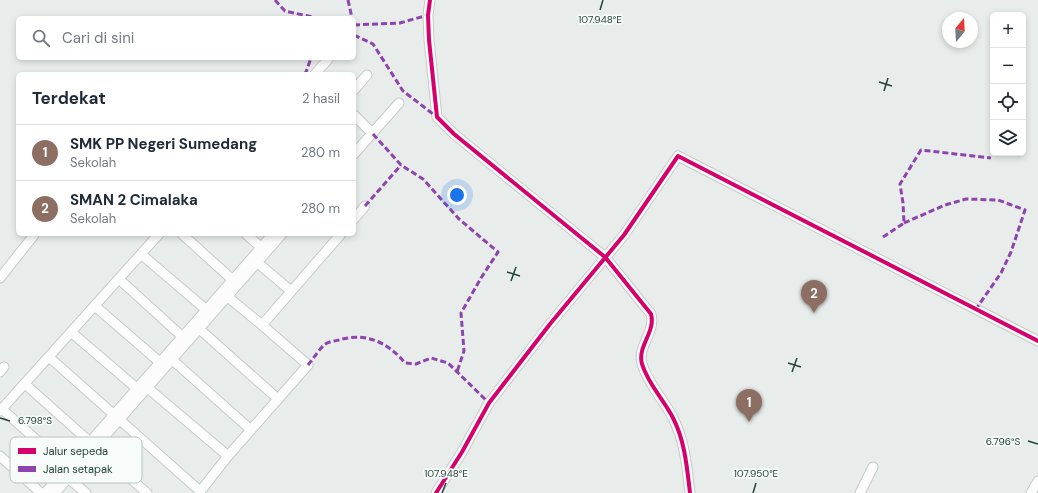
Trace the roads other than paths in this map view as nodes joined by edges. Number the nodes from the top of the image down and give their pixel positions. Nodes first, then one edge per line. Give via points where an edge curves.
1 (430, 0) edge
2 (327, 60) edge
3 (317, 72) edge
4 (367, 75) dead end
5 (356, 88) edge
6 (399, 103) dead end
7 (356, 117) edge
8 (373, 134) junction
9 (356, 152) edge
10 (34, 236) dead end
11 (157, 236) edge
12 (184, 236) edge
13 (248, 236) edge
14 (272, 236) edge
15 (280, 236) edge
16 (339, 236) edge
17 (264, 250) junction
18 (141, 254) junction
19 (605, 257) junction
20 (255, 260) junction
21 (0, 278) edge
22 (119, 279) junction
23 (235, 282) junction
24 (291, 291) junction
25 (224, 294) junction
26 (95, 306) junction
27 (208, 312) junction
28 (262, 325) junction
29 (196, 326) junction
30 (71, 332) junction
31 (185, 339) junction
32 (1038, 341) edge
33 (49, 357) junction
34 (169, 357) junction
35 (162, 365) junction
36 (25, 384) junction
37 (142, 388) junction
38 (278, 399) junction
39 (1, 410) edge
40 (116, 418) junction
41 (251, 430) junction
42 (30, 437) edge
43 (85, 437) edge
44 (99, 437) edge
45 (138, 437) edge
46 (142, 441) edge
47 (0, 456) edge
48 (228, 456) junction
49 (10, 465) edge
50 (873, 467) dead end
51 (1038, 481) edge
52 (30, 483) edge
53 (56, 483) edge
54 (62, 483) edge
55 (77, 483) edge
56 (136, 483) edge
57 (200, 492) edge
58 (41, 493) edge
59 (45, 493) edge
60 (55, 493) edge
61 (86, 493) edge
62 (147, 493) edge
63 (436, 493) edge
64 (690, 493) edge
65 (860, 493) edge
66 (1031, 493) edge

1 - 19 street via 429,40 437,117 454,134
2 - 3 street
4 - 5 street
6 - 8 street
7 - 8 street
8 - 9 street
10 - 21 street
11 - 18 street
12 - 23 street
13 - 17 street
14 - 17 street
15 - 17 street
16 - 24 street
17 - 20 street
18 - 22 street
18 - 27 street
19 - 32 street via 678,156
19 - 63 street via 489,403
19 - 64 street via 651,314 652,323 642,347 642,365 673,418 681,438
20 - 23 street
20 - 24 street
22 - 26 street
22 - 31 street
23 - 25 street
24 - 28 street
25 - 27 street
25 - 28 street
26 - 30 street
26 - 35 street
27 - 29 street
28 - 38 street via 308,365
29 - 31 street
29 - 38 street
30 - 33 street
30 - 37 street
31 - 34 street
33 - 36 street
33 - 40 street
34 - 35 street
34 - 41 street
35 - 37 street
36 - 39 street
36 - 43 street
37 - 40 street
37 - 48 street
38 - 41 street
39 - 42 street
40 - 44 street
40 - 45 street
41 - 48 street
46 - 57 street
47 - 49 street
48 - 57 street
50 - 65 street
51 - 66 street
52 - 58 street
53 - 59 street
54 - 60 street
55 - 61 street
56 - 62 street

